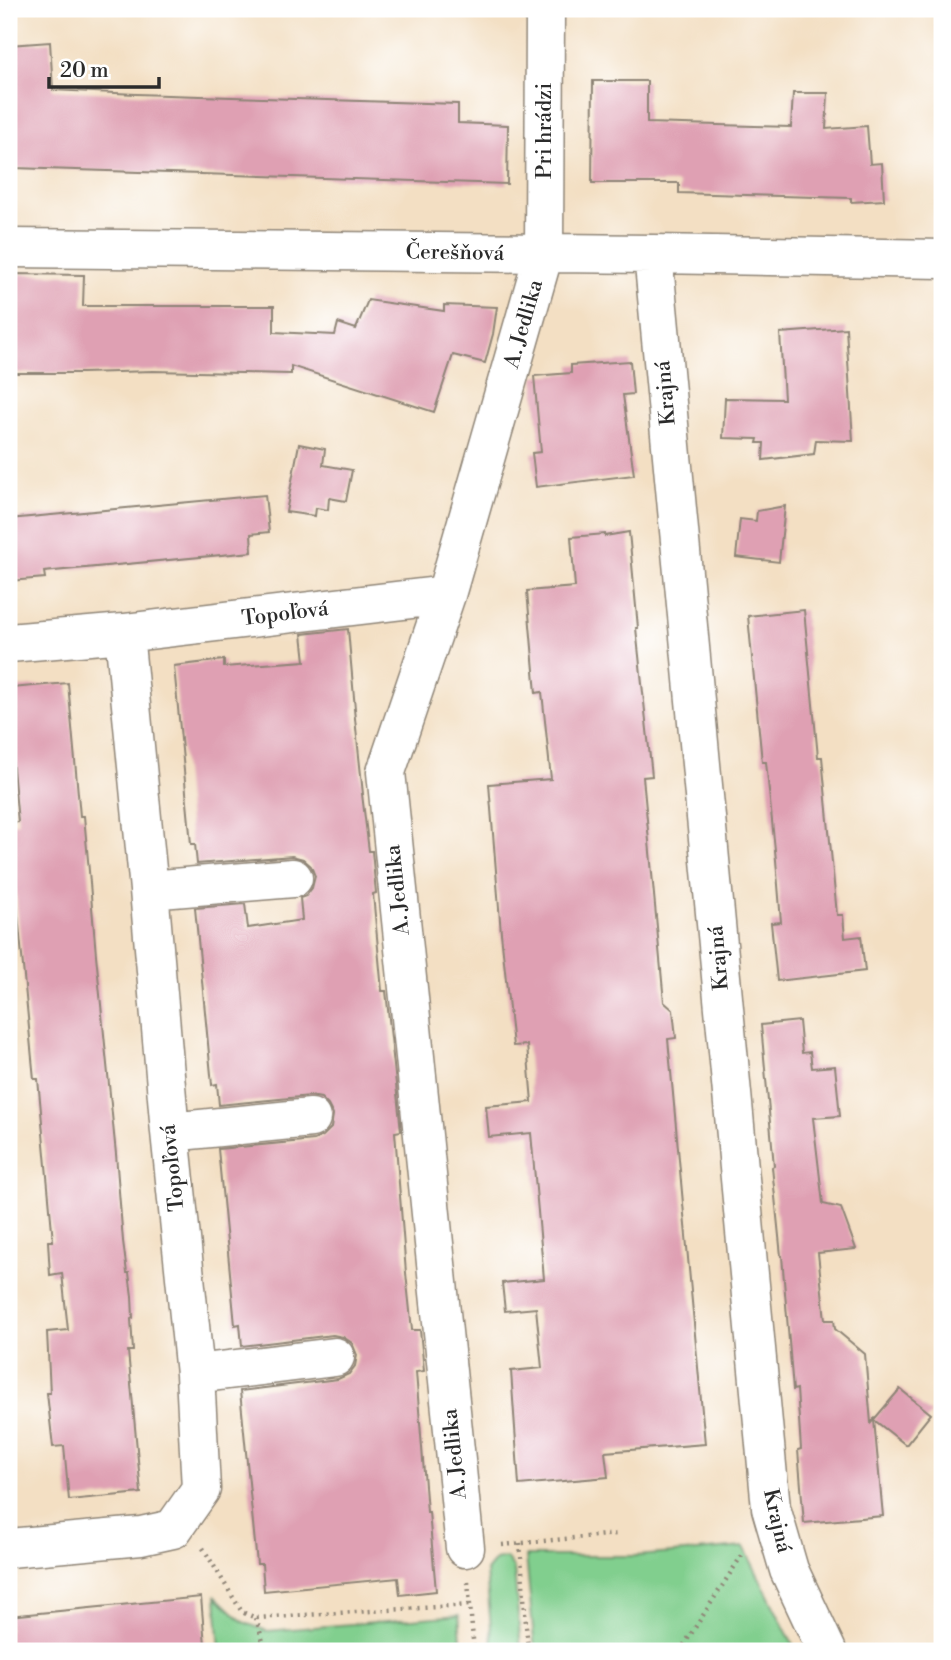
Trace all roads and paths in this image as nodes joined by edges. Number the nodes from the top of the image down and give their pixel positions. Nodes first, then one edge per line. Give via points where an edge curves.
1 (545, 9) edge
2 (9, 248) edge
3 (544, 253) junction
4 (653, 254) junction
5 (942, 259) edge
6 (446, 594) junction
7 (124, 633) junction
8 (9, 643) edge
9 (293, 878) dead end
10 (149, 890) junction
11 (311, 1118) dead end
12 (170, 1132) junction
13 (335, 1357) dead end
14 (195, 1374) junction
15 (771, 1508) junction
16 (616, 1534) dead end
17 (197, 1538) dead end
18 (520, 1543) junction
19 (9, 1548) edge
20 (465, 1548) junction
21 (470, 1605) junction
22 (256, 1618) junction
23 (268, 1651) edge
24 (474, 1651) edge
25 (528, 1651) edge
26 (680, 1651) edge
27 (827, 1651) edge

1 - 3 street, Pri hrádzi
2 - 3 street, Čerešňová
3 - 4 street, Čerešňová
3 - 6 street, A. Jedlika
4 - 5 street, Čerešňová
4 - 15 street, Krajná
6 - 7 street, Topoľová
6 - 20 street, A. Jedlika via 386,772
7 - 8 street, Topoľová
7 - 10 street, Topoľová
9 - 10 street
10 - 12 street, Topoľová
11 - 12 street
12 - 14 street, Topoľová
13 - 14 street
14 - 19 street, Topoľová via 201,1489 173,1529
15 - 26 path
15 - 27 street, Krajná via 789,1570
16 - 18 path
17 - 22 path via 242,1612
18 - 20 path
18 - 25 path
20 - 21 path
21 - 22 path
21 - 24 path
22 - 23 path

